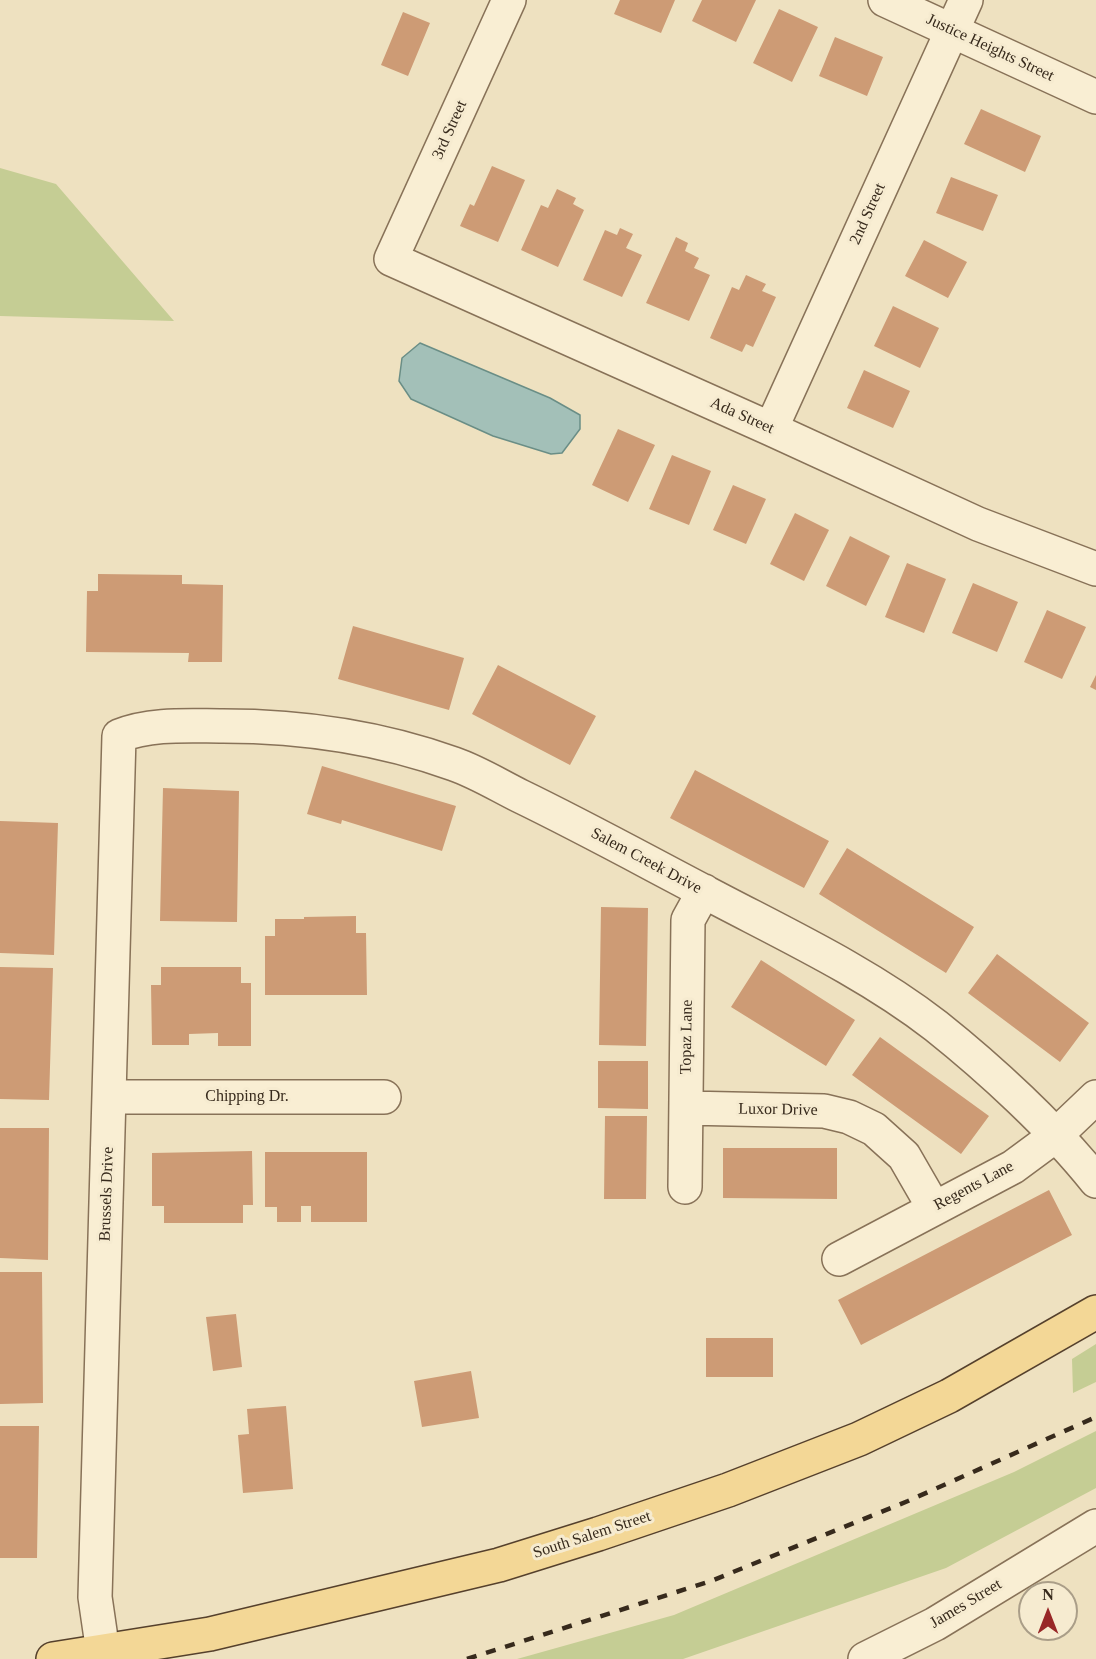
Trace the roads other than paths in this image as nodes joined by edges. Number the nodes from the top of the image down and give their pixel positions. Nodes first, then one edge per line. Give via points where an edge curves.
1 (509, 0) edge
2 (885, 0) edge
3 (966, 0) edge
4 (952, 30) junction
5 (1096, 97) edge
6 (391, 259) joint
7 (771, 429) junction
8 (1096, 569) edge
9 (118, 736) joint
10 (704, 891) junction
11 (110, 1097) junction
12 (384, 1097) dead end
13 (1096, 1097) edge
14 (686, 1108) junction
15 (1055, 1136) junction
16 (1096, 1181) edge
17 (685, 1187) dead end
18 (934, 1208) junction
19 (839, 1259) dead end
20 (1096, 1312) edge
21 (1096, 1526) edge
22 (104, 1652) junction
23 (53, 1659) edge
24 (865, 1659) edge

1 - 6 street, 3rd Street
2 - 4 street, Justice Heights Street
3 - 4 street, 2nd Street
4 - 5 street, Justice Heights Street
4 - 7 street, 2nd Street
6 - 7 street, Ada Street
7 - 8 street, Ada Street via 978,524
9 - 10 street, Salem Creek Drive via 135,729 164,727 263,726 320,731 417,752 457,765 546,808
9 - 11 street, Brussels Drive
10 - 14 street, Topaz Lane via 688,920
10 - 15 street, Salem Creek Drive via 834,959 894,997 1006,1086
11 - 12 street, Chipping Dr.
11 - 22 street, Brussels Drive via 95,1597
13 - 15 street, Regents Lane
14 - 17 street, Topaz Lane
14 - 18 street, Luxor Drive via 824,1111 849,1118 874,1129 904,1156
15 - 16 street, Salem Creek Drive
15 - 18 street, Regents Lane via 1013,1167
18 - 19 street, Regents Lane
20 - 22 main road, South Salem Street via 949,1396 859,1439 695,1501 499,1565 210,1634
21 - 24 street, James Street via 935,1624
22 - 23 main road, South Salem Street

